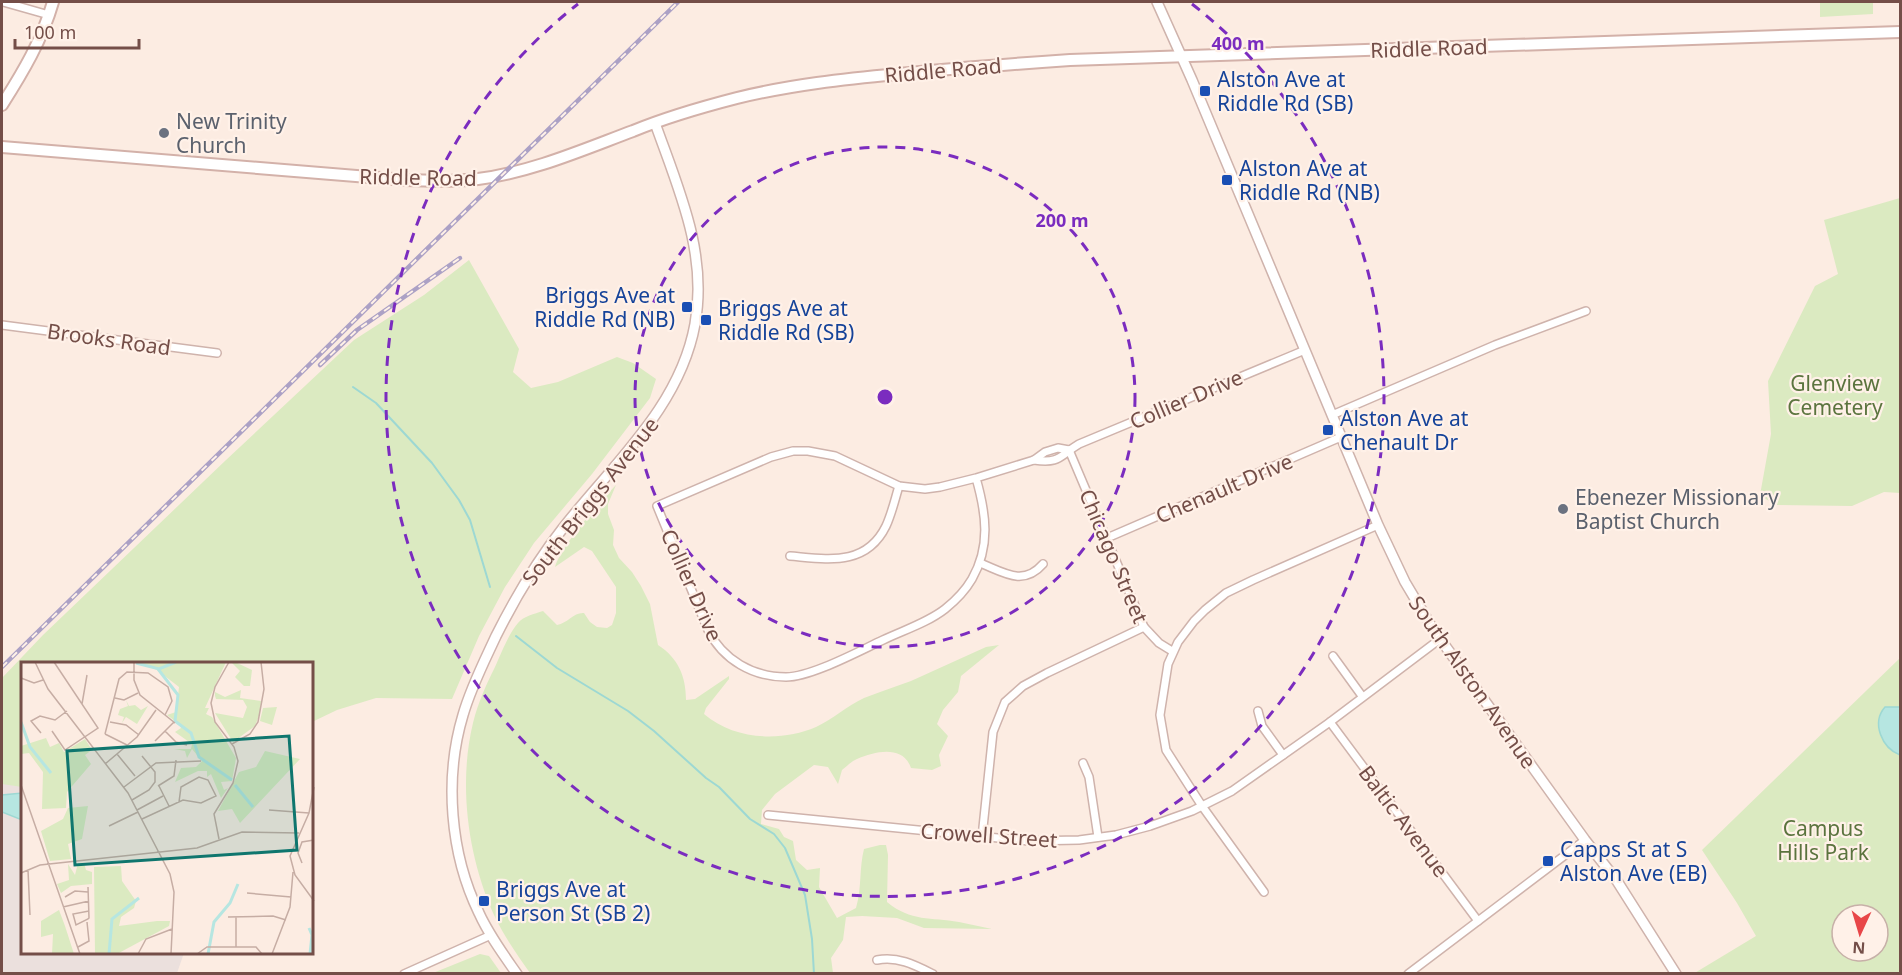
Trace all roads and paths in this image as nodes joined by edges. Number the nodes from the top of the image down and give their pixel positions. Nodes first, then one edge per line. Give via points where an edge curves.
1 (3, 2) edge
2 (53, 2) edge
3 (1157, 2) edge
4 (49, 15) junction
5 (1900, 32) edge
6 (1181, 56) junction
7 (2, 105) edge
8 (655, 123) junction
9 (2, 147) edge
10 (1586, 311) dead end
11 (2, 325) edge
12 (1305, 350) junction
13 (217, 354) dead end
14 (1332, 415) junction
15 (1341, 437) junction
16 (1069, 450) junction
17 (976, 478) junction
18 (899, 486) junction
19 (1378, 525) junction
20 (1107, 538) junction
21 (790, 555) dead end
22 (980, 563) junction
23 (1043, 564) dead end
24 (1144, 627) junction
25 (1440, 639) junction
26 (1172, 651) junction
27 (1333, 656) dead end
28 (1362, 696) junction
29 (1258, 711) dead end
30 (1330, 722) junction
31 (1283, 755) junction
32 (1083, 763) dead end
33 (1202, 806) junction
34 (768, 815) dead end
35 (982, 837) junction
36 (1098, 837) junction
37 (1585, 840) junction
38 (1264, 892) dead end
39 (1478, 921) junction
40 (490, 935) junction
41 (877, 960) dead end
42 (404, 974) edge
43 (517, 974) edge
44 (933, 974) edge
45 (1408, 974) edge
46 (1676, 974) edge

1 - 4 street
2 - 4 main road
3 - 6 street, South Alston Avenue
4 - 7 main road via 26,68
5 - 6 main road, Riddle Road
6 - 8 main road, Riddle Road via 984,65 849,78 737,98
6 - 12 street, South Alston Avenue
8 - 9 main road, Riddle Road via 537,166 460,181 405,180
8 - 40 street, South Briggs Avenue via 694,238 698,278 695,326 666,401 540,559 509,610 470,693 456,746 454,817 463,870
10 - 14 street via 1495,345
11 - 13 street, Brooks Road
12 - 14 street, South Alston Avenue
12 - 16 street, Collier Drive
14 - 15 street, South Alston Avenue
15 - 19 street, South Alston Avenue
15 - 20 street, Chenault Drive
16 - 17 street, Collier Drive via 1044,452 1034,460
16 - 20 street, Chicago Street
17 - 18 street, Collier Drive via 933,489
17 - 22 street, Collier Drive via 986,519
18 - 21 street via 887,524 868,548 837,560
18 - 22 street, Collier Drive via 836,456 793,451 657,506 716,644 741,666 775,676 803,674 932,618 964,591
19 - 25 street, South Alston Avenue via 1405,582
19 - 26 street via 1226,593 1194,621
20 - 24 street, Chicago Street
22 - 23 street via 1022,577
24 - 26 street, Chicago Street
24 - 35 street via 1047,673 1005,702 993,732
25 - 28 street, Crowell Street
25 - 37 street, South Alston Avenue
26 - 33 street via 1160,715 1163,741
27 - 28 street
28 - 30 street, Crowell Street
29 - 31 street via 1262,726
30 - 31 street, Crowell Street
30 - 39 street, Baltic Avenue
31 - 33 street, Crowell Street via 1232,791
32 - 36 street via 1089,777
33 - 36 street, Crowell Street via 1150,826
33 - 38 street
34 - 35 street, Crowell Street
35 - 36 street, Crowell Street via 1053,842
37 - 39 street
37 - 46 street, South Alston Avenue via 1617,881
39 - 45 street
40 - 42 street
40 - 43 street, South Briggs Avenue
41 - 44 street via 899,959

